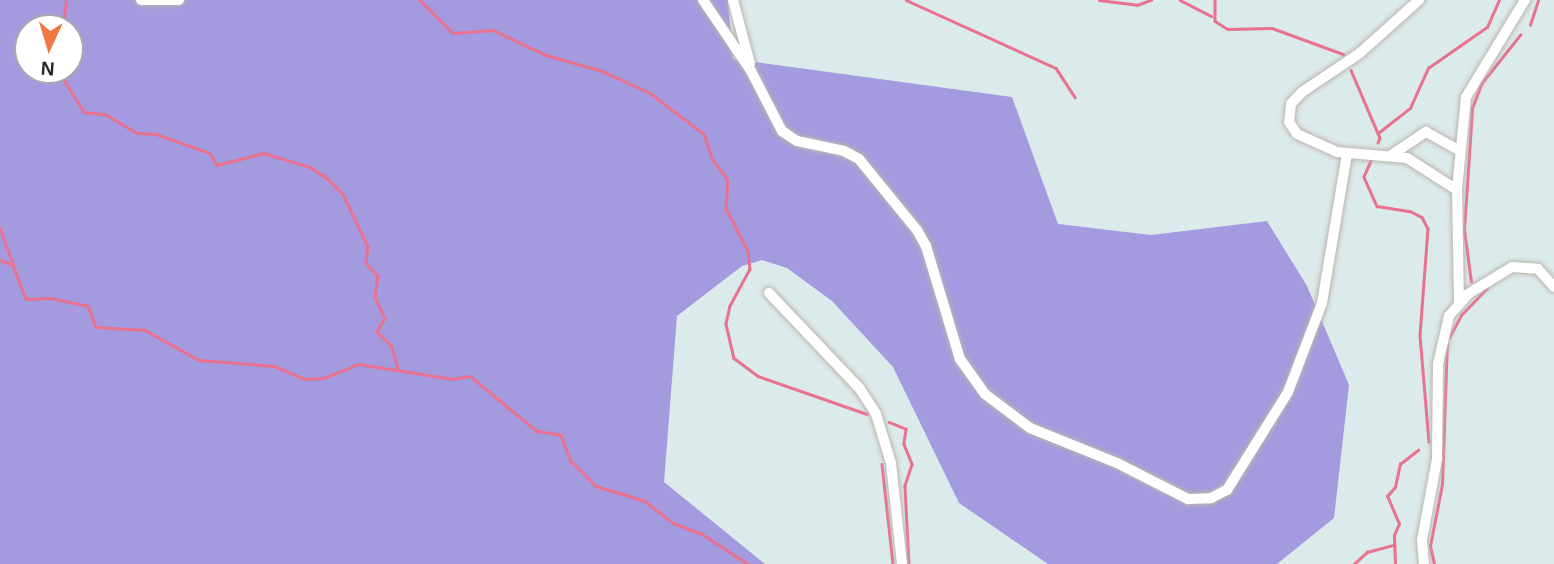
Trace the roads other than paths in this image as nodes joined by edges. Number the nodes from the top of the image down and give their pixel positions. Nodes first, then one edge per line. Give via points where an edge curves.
1 (141, 0) edge
2 (179, 0) edge
3 (703, 0) edge
4 (733, 0) edge
5 (1419, 0) edge
6 (1525, 0) edge
7 (751, 71) junction
8 (1460, 152) junction
9 (1393, 154) junction
10 (1347, 155) junction
11 (1457, 191) junction
12 (1554, 287) edge
13 (769, 293) dead end
14 (1459, 303) junction
15 (902, 564) edge
16 (1424, 564) edge

1 - 2 street
3 - 7 street
4 - 7 street
5 - 10 street via 1291,104 1289,122 1297,134
6 - 8 street via 1468,92
7 - 10 street via 782,131 806,144 844,151 859,159 917,230 960,359 985,394 1030,428 1117,463 1188,499 1212,498 1227,490 1288,392 1322,303
8 - 9 street via 1426,132
8 - 11 street
9 - 10 street
9 - 11 street
11 - 14 street
12 - 14 street via 1543,272 1517,266 1494,275
13 - 15 street via 860,389 876,414 891,463
14 - 16 street via 1439,347 1437,459 1422,540

